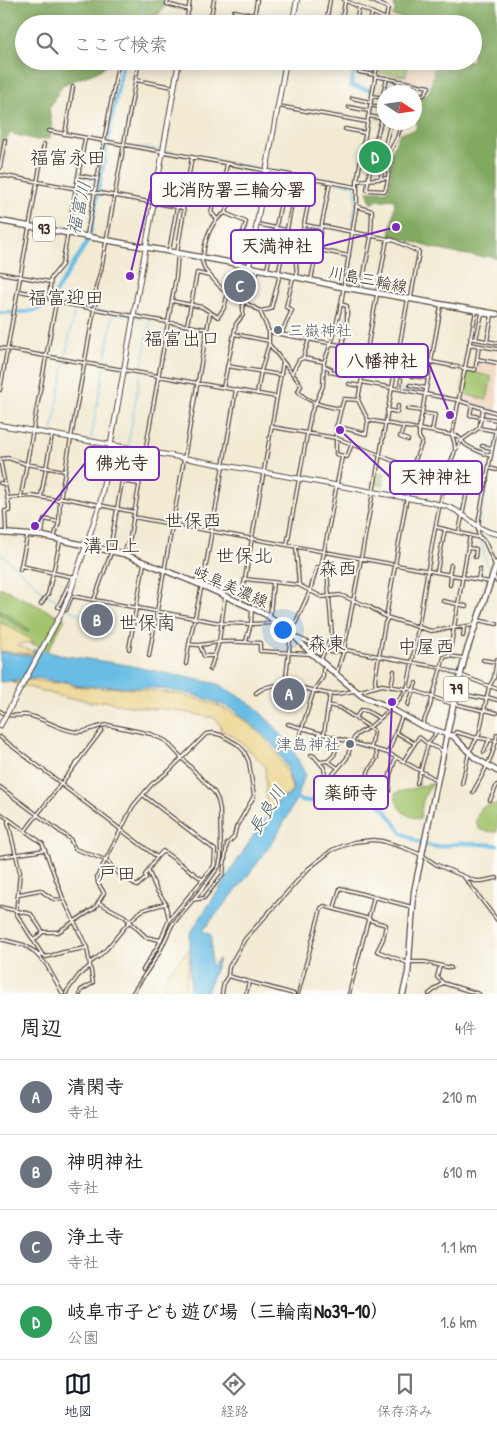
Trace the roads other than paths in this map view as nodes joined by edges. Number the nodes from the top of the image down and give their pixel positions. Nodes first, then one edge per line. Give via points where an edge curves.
1 (168, 0) edge
2 (190, 0) edge
3 (214, 0) edge
4 (257, 0) edge
5 (297, 0) edge
6 (330, 0) edge
7 (345, 0) edge
8 (370, 0) edge
9 (359, 6) junction
10 (189, 10) junction
11 (234, 11) dead end
12 (372, 12) junction
13 (189, 15) edge
14 (211, 15) edge
15 (254, 15) joint
16 (294, 15) edge
17 (328, 15) edge
18 (342, 15) edge
19 (358, 15) edge
20 (372, 15) edge
21 (378, 15) edge
22 (387, 15) edge
23 (117, 70) edge
24 (138, 70) edge
25 (177, 70) edge
26 (284, 70) edge
27 (359, 70) edge
28 (376, 70) edge
29 (375, 76) junction
30 (387, 78) junction
31 (136, 80) junction
32 (399, 81) junction
33 (410, 83) joint
34 (386, 85) edge
35 (397, 85) edge
36 (420, 85) edge
37 (422, 86) edge
38 (73, 87) dead end
39 (174, 87) junction
40 (422, 95) edge
41 (372, 96) junction
42 (377, 97) edge
43 (352, 98) dead end
44 (370, 104) junction
45 (278, 106) junction
46 (377, 106) edge
47 (349, 107) dead end
48 (369, 111) junction
49 (368, 116) junction
50 (377, 118) edge
51 (367, 122) junction
52 (344, 129) dead end
53 (379, 130) edge
54 (389, 130) edge
55 (400, 130) edge
56 (49, 131) dead end
57 (365, 133) junction
58 (65, 134) junction
59 (85, 138) junction
60 (5, 140) dead end
61 (104, 141) junction
62 (44, 144) dead end
63 (124, 145) junction
64 (362, 148) junction
65 (373, 149) junction
66 (383, 151) junction
67 (163, 152) junction
68 (192, 157) junction
69 (227, 164) junction
70 (0, 168) edge
71 (267, 171) junction
72 (287, 174) junction
73 (78, 175) junction
74 (0, 176) edge
75 (380, 178) junction
76 (388, 178) junction
77 (97, 179) junction
78 (313, 179) junction
79 (368, 180) junction
80 (357, 181) junction
81 (38, 182) junction
82 (330, 182) junction
83 (223, 185) junction
84 (356, 187) junction
85 (76, 189) junction
86 (284, 190) junction
87 (96, 193) junction
88 (294, 193) junction
89 (114, 196) junction
90 (185, 196) junction
91 (310, 196) junction
92 (214, 202) junction
93 (154, 203) junction
94 (356, 206) junction
95 (177, 207) junction
96 (183, 208) junction
97 (225, 213) junction
98 (216, 218) junction
99 (0, 221) edge
100 (257, 224) junction
101 (304, 225) junction
102 (29, 226) junction
103 (276, 227) junction
104 (322, 227) junction
105 (286, 230) junction
106 (352, 232) junction
107 (68, 234) junction
108 (302, 236) junction
109 (88, 237) junction
110 (371, 237) junction
111 (241, 239) junction
112 (387, 239) junction
113 (107, 241) junction
114 (254, 242) junction
115 (146, 248) junction
116 (318, 248) junction
117 (169, 252) junction
118 (178, 253) junction
119 (350, 256) junction
120 (202, 258) junction
121 (233, 263) junction
122 (249, 267) junction
123 (258, 269) junction
124 (266, 271) junction
125 (0, 273) edge
126 (279, 274) junction
127 (210, 276) junction
128 (20, 277) junction
129 (295, 278) junction
130 (312, 280) junction
131 (50, 282) junction
132 (344, 287) junction
133 (361, 290) junction
134 (18, 291) junction
135 (228, 293) junction
136 (36, 294) dead end
137 (378, 294) junction
138 (409, 299) junction
139 (172, 301) junction
140 (242, 301) junction
141 (56, 303) junction
142 (341, 304) junction
143 (442, 304) junction
144 (191, 305) junction
145 (94, 310) junction
146 (260, 311) junction
147 (476, 311) junction
148 (210, 313) junction
149 (497, 314) edge
150 (134, 316) junction
151 (168, 322) junction
152 (187, 326) junction
153 (206, 329) junction
154 (270, 332) junction
155 (234, 334) junction
156 (281, 334) junction
157 (470, 338) junction
158 (309, 339) junction
159 (476, 339) junction
160 (269, 341) junction
161 (487, 341) junction
162 (497, 343) edge
163 (269, 344) junction
164 (332, 344) junction
165 (469, 344) junction
166 (342, 346) junction
167 (480, 346) junction
168 (0, 348) edge
169 (8, 349) junction
170 (497, 349) edge
171 (367, 350) junction
172 (46, 356) junction
173 (397, 356) junction
174 (303, 358) junction
175 (477, 358) junction
176 (343, 360) dead end
177 (283, 362) junction
178 (324, 362) junction
179 (431, 362) junction
180 (84, 363) junction
181 (497, 363) edge
182 (227, 366) junction
183 (324, 366) junction
184 (464, 367) junction
185 (124, 370) junction
186 (260, 371) junction
187 (292, 373) junction
188 (280, 375) junction
189 (158, 376) junction
190 (412, 376) dead end
191 (428, 378) junction
192 (401, 379) dead end
193 (361, 382) junction
194 (392, 382) junction
195 (197, 383) junction
196 (401, 383) junction
197 (350, 384) dead end
198 (410, 385) dead end
199 (361, 386) junction
200 (223, 388) junction
201 (392, 388) junction
202 (400, 388) dead end
203 (426, 388) junction
204 (0, 390) edge
205 (236, 390) junction
206 (256, 394) junction
207 (425, 394) junction
208 (276, 397) junction
209 (358, 400) junction
210 (457, 400) junction
211 (315, 401) junction
212 (472, 405) junction
213 (398, 406) dead end
214 (341, 409) junction
215 (407, 409) dead end
216 (483, 409) junction
217 (387, 410) junction
218 (422, 412) junction
219 (497, 413) edge
220 (481, 417) junction
221 (368, 420) junction
222 (497, 420) edge
223 (385, 423) junction
224 (497, 424) edge
225 (0, 425) edge
226 (336, 426) junction
227 (404, 426) junction
228 (271, 427) junction
229 (479, 428) junction
230 (419, 429) junction
231 (32, 431) junction
232 (432, 431) junction
233 (496, 431) junction
234 (307, 433) junction
235 (52, 435) junction
236 (452, 435) junction
237 (71, 438) junction
238 (336, 438) junction
239 (408, 440) dead end
240 (462, 440) junction
241 (352, 444) junction
242 (110, 445) junction
243 (482, 446) dead end
244 (492, 448) junction
245 (456, 449) junction
246 (145, 452) junction
247 (380, 454) junction
248 (491, 456) junction
249 (342, 457) junction
250 (183, 458) junction
251 (0, 459) edge
252 (26, 464) junction
253 (424, 464) dead end
254 (222, 466) junction
255 (431, 466) dead end
256 (46, 468) junction
257 (412, 468) junction
258 (490, 469) junction
259 (447, 470) junction
260 (497, 470) edge
261 (65, 471) junction
262 (263, 473) junction
263 (423, 474) junction
264 (470, 476) junction
265 (429, 478) junction
266 (298, 479) junction
267 (487, 480) junction
268 (0, 483) edge
269 (5, 484) junction
270 (139, 484) junction
271 (336, 486) junction
272 (442, 490) junction
273 (373, 493) junction
274 (21, 496) junction
275 (41, 497) junction
276 (7, 498) junction
277 (407, 498) junction
278 (60, 499) junction
279 (100, 504) junction
280 (439, 505) junction
281 (117, 508) junction
282 (0, 511) edge
283 (5, 511) junction
284 (134, 512) junction
285 (463, 515) junction
286 (133, 517) junction
287 (58, 522) junction
288 (171, 524) junction
289 (436, 526) junction
290 (478, 527) junction
291 (445, 530) junction
292 (211, 531) junction
293 (459, 532) junction
294 (3, 534) edge
295 (497, 534) edge
296 (27, 535) junction
297 (470, 535) junction
298 (42, 536) junction
299 (54, 538) junction
300 (480, 538) junction
301 (251, 539) junction
302 (60, 540) junction
303 (86, 545) junction
304 (287, 545) junction
305 (296, 547) junction
306 (468, 548) junction
307 (110, 551) junction
308 (324, 552) junction
309 (124, 554) junction
310 (475, 557) dead end
311 (362, 559) junction
312 (144, 563) junction
313 (395, 565) junction
314 (451, 565) dead end
315 (21, 566) junction
316 (322, 568) junction
317 (480, 569) dead end
318 (20, 570) dead end
319 (164, 570) junction
320 (428, 571) junction
321 (437, 572) junction
322 (53, 573) junction
323 (496, 573) edge
324 (450, 575) junction
325 (74, 577) junction
326 (463, 577) junction
327 (245, 580) junction
328 (478, 580) junction
329 (490, 582) junction
330 (497, 582) edge
331 (273, 583) junction
332 (298, 585) junction
333 (450, 585) dead end
334 (202, 586) junction
335 (310, 591) junction
336 (330, 596) junction
337 (225, 597) junction
338 (94, 600) junction
339 (353, 600) junction
340 (443, 601) dead end
341 (240, 603) junction
342 (42, 604) dead end
343 (458, 604) junction
344 (466, 606) dead end
345 (136, 608) junction
346 (252, 609) junction
347 (157, 611) junction
348 (269, 617) junction
349 (387, 617) junction
350 (194, 618) junction
351 (222, 623) junction
352 (277, 623) junction
353 (477, 623) junction
354 (251, 624) junction
355 (497, 624) edge
356 (418, 626) junction
357 (464, 627) junction
358 (454, 628) junction
359 (291, 632) junction
360 (463, 636) dead end
361 (296, 637) junction
362 (219, 642) junction
363 (246, 642) junction
364 (189, 644) junction
365 (200, 646) junction
366 (129, 649) dead end
367 (326, 650) junction
368 (344, 650) junction
369 (290, 652) junction
370 (311, 653) junction
371 (149, 656) dead end
372 (215, 656) junction
373 (379, 656) junction
374 (449, 656) junction
375 (466, 656) junction
376 (483, 660) dead end
377 (497, 660) edge
378 (320, 661) junction
379 (412, 662) junction
380 (186, 664) dead end
381 (326, 666) junction
382 (442, 668) junction
383 (210, 670) dead end
384 (394, 671) dead end
385 (336, 674) junction
386 (460, 675) junction
387 (416, 683) dead end
388 (286, 686) junction
389 (376, 687) junction
390 (391, 687) junction
391 (489, 687) junction
392 (407, 689) junction
393 (314, 690) junction
394 (413, 690) junction
395 (497, 690) edge
396 (356, 691) junction
397 (456, 692) junction
398 (256, 693) dead end
399 (330, 694) junction
400 (432, 698) junction
401 (486, 698) junction
402 (497, 700) edge
403 (453, 704) junction
404 (328, 705) junction
405 (408, 705) dead end
406 (390, 708) junction
407 (484, 710) junction
408 (0, 711) edge
409 (497, 713) edge
410 (403, 716) junction
411 (2, 717) edge
412 (356, 717) junction
413 (379, 718) junction
414 (288, 724) dead end
415 (0, 726) edge
416 (422, 726) junction
417 (302, 727) junction
418 (369, 727) junction
419 (102, 730) dead end
420 (436, 730) junction
421 (397, 733) junction
422 (447, 733) junction
423 (324, 734) junction
424 (497, 734) edge
425 (0, 736) edge
426 (453, 736) junction
427 (299, 738) dead end
428 (340, 738) junction
429 (478, 738) junction
430 (489, 740) junction
431 (497, 741) edge
432 (352, 742) junction
433 (414, 743) junction
434 (428, 744) junction
435 (371, 748) junction
436 (376, 750) junction
437 (443, 751) junction
438 (469, 752) junction
439 (484, 752) dead end
440 (388, 753) junction
441 (311, 755) dead end
442 (183, 757) junction
443 (396, 757) junction
444 (404, 760) junction
445 (328, 761) junction
446 (319, 762) junction
447 (487, 766) junction
448 (338, 768) junction
449 (420, 771) junction
450 (497, 771) edge
451 (325, 775) dead end
452 (354, 777) dead end
453 (329, 779) dead end
454 (437, 780) junction
455 (331, 781) dead end
456 (417, 783) dead end
457 (62, 784) junction
458 (462, 784) dead end
459 (497, 786) edge
460 (0, 787) edge
461 (363, 788) junction
462 (350, 789) junction
463 (374, 790) dead end
464 (389, 791) dead end
465 (473, 792) dead end
466 (143, 795) junction
467 (490, 800) dead end
468 (0, 813) edge
469 (38, 815) junction
470 (9, 820) junction
471 (121, 829) junction
472 (26, 831) junction
473 (45, 850) junction
474 (16, 854) junction
475 (422, 854) junction
476 (0, 857) edge
477 (157, 857) junction
478 (106, 860) junction
479 (148, 870) junction
480 (464, 877) junction
481 (497, 878) edge
482 (203, 880) junction
483 (19, 894) junction
484 (374, 897) junction
485 (63, 898) junction
486 (192, 900) junction
487 (99, 903) junction
488 (166, 903) junction
489 (0, 907) edge
490 (412, 907) junction
491 (334, 909) junction
492 (17, 911) junction
493 (369, 919) junction
494 (130, 920) junction
495 (169, 920) junction
496 (497, 920) edge
497 (75, 921) junction
498 (43, 932) junction
499 (0, 939) edge
500 (34, 940) junction
501 (160, 940) junction
502 (87, 948) junction
503 (33, 951) junction
504 (42, 954) junction
505 (90, 962) junction
506 (409, 962) junction
507 (90, 966) junction
508 (440, 966) junction
509 (451, 968) dead end
510 (143, 970) dead end
511 (228, 976) junction
512 (249, 982) junction
513 (444, 984) junction
514 (66, 993) edge
515 (80, 994) edge
516 (132, 994) edge
517 (222, 994) edge
518 (246, 994) edge
519 (294, 994) edge
520 (298, 994) edge
521 (349, 994) edge
522 (403, 994) edge
523 (429, 994) edge
524 (479, 994) edge

1 - 10 street via 167,4
2 - 10 street
3 - 14 street
4 - 15 street
5 - 16 street
6 - 17 street
7 - 9 street
7 - 18 street
8 - 22 street via 388,8
9 - 12 street
9 - 19 street
10 - 13 street
11 - 15 street
12 - 20 street
12 - 21 street
23 - 61 street
24 - 31 street
25 - 39 street
26 - 45 street
27 - 29 street
28 - 29 street
29 - 30 street
29 - 41 street
30 - 32 street
30 - 34 street
31 - 39 street
31 - 63 street
32 - 33 street
32 - 35 street
33 - 36 street
37 - 40 street via 429,87
38 - 58 street
39 - 67 street
41 - 42 street
41 - 44 street
43 - 44 street
44 - 46 street
44 - 48 street
45 - 51 street
45 - 71 street
47 - 48 street
48 - 49 street
49 - 50 street
49 - 51 street
51 - 57 street
52 - 57 street
53 - 65 street
54 - 66 street
55 - 66 street via 390,151
56 - 58 street
57 - 64 street
58 - 59 street
59 - 61 street
59 - 73 street
60 - 70 street
61 - 63 street
61 - 77 street
62 - 81 street
63 - 67 street
63 - 89 street
64 - 65 street
64 - 80 street
65 - 66 street
65 - 79 street
66 - 75 street
66 - 76 street via 389,162
67 - 68 street
67 - 93 street
68 - 69 street
68 - 90 street
69 - 71 street
69 - 83 street
71 - 72 street
71 - 100 street
72 - 78 street
72 - 86 street
73 - 77 street
73 - 85 street
74 - 81 street
75 - 76 street
75 - 79 street
76 - 79 street via 385,190 367,190
77 - 87 street
78 - 82 street
78 - 91 street
79 - 80 street
80 - 84 street
81 - 85 street
81 - 102 street
82 - 84 street
82 - 104 street
83 - 92 street via 219,187
83 - 97 street via 233,187
84 - 94 street
85 - 87 street
85 - 107 street
86 - 88 street
86 - 103 street
87 - 89 street
87 - 109 street
88 - 91 street
88 - 105 street
89 - 93 street
89 - 113 street
90 - 92 street
90 - 96 street
91 - 101 street
92 - 98 street via 211,212
93 - 95 street
93 - 115 street
94 - 106 street
94 - 110 street via 372,210
95 - 96 street
95 - 117 street
96 - 118 street
97 - 98 street
97 - 111 street via 246,222
98 - 120 street
99 - 102 main road, 川島三輪線 / 93
100 - 103 street
100 - 114 street
101 - 104 street
101 - 108 street
102 - 107 main road, 川島三輪線 / 93
102 - 128 street
103 - 105 street
103 - 124 street
104 - 106 street
104 - 116 street
105 - 108 street
105 - 126 street
106 - 110 street
106 - 119 street
107 - 109 main road, 川島三輪線 / 93
107 - 131 street via 62,265
108 - 116 street via 307,239 306,244
108 - 129 street
109 - 113 main road, 川島三輪線 / 93
110 - 112 street
110 - 133 street
111 - 114 street
111 - 121 street
112 - 137 street
112 - 138 street via 419,252
113 - 115 main road, 川島三輪線 / 93
113 - 145 street via 96,284
114 - 122 street
115 - 117 main road, 川島三輪線 / 93
115 - 150 street
116 - 119 street
116 - 130 street
117 - 118 main road, 川島三輪線 / 93
118 - 120 main road, 川島三輪線 / 93
118 - 139 street
119 - 132 street
120 - 121 main road, 川島三輪線 / 93
120 - 127 street via 204,270
121 - 122 main road, 川島三輪線 / 93
122 - 123 main road, 川島三輪線 / 93
123 - 124 main road, 川島三輪線 / 93
123 - 140 street via 250,292 245,293
124 - 126 main road, 川島三輪線 / 93
125 - 128 street
126 - 129 main road, 川島三輪線 / 93
126 - 146 street via 271,309
127 - 135 street
127 - 144 street via 197,273
128 - 131 street
128 - 134 street
129 - 130 main road, 川島三輪線 / 93
129 - 156 street via 286,307 292,310
130 - 132 main road, 川島三輪線 / 93
131 - 141 street via 50,300
132 - 133 main road, 川島三輪線 / 93
132 - 142 street
133 - 137 main road, 川島三輪線 / 93
134 - 136 street
134 - 169 street
135 - 140 street
135 - 148 street via 218,317
137 - 138 main road, 川島三輪線 / 93
137 - 171 street
138 - 143 main road, 川島三輪線 / 93
138 - 173 street
139 - 144 street
139 - 151 street
140 - 146 street
140 - 155 street via 243,315
141 - 145 street
141 - 172 street
142 - 164 street
142 - 166 street via 348,306
143 - 147 main road, 川島三輪線 / 93
143 - 179 street
144 - 148 street via 206,308
144 - 152 street
145 - 150 street
145 - 180 street
146 - 154 street
147 - 149 main road, 川島三輪線 / 93
147 - 157 street
148 - 153 street
150 - 151 street
150 - 185 street
151 - 152 street
151 - 189 street
152 - 153 street
153 - 195 street
154 - 156 street
154 - 160 street
155 - 160 street
155 - 182 street
156 - 158 street
157 - 159 street
157 - 165 street
158 - 164 street
158 - 174 street
159 - 161 street
159 - 161 street via 482,314 492,316
160 - 163 street
161 - 162 street
163 - 177 street
163 - 186 street
164 - 166 street
164 - 178 street
165 - 167 street
165 - 184 street
166 - 171 street
167 - 170 street
167 - 175 street
168 - 169 street
169 - 172 street
169 - 204 street
171 - 173 street
171 - 193 street
172 - 180 street
172 - 231 street
173 - 179 street
173 - 194 street
174 - 178 street
174 - 187 street
175 - 181 street
175 - 184 street via 475,370
176 - 183 street via 340,374 330,372
177 - 187 street
177 - 188 street
178 - 183 street
179 - 184 street
179 - 191 street
180 - 185 street
180 - 237 street
182 - 186 street
182 - 200 street
183 - 211 street via 323,386
184 - 210 street
185 - 189 street
185 - 242 street
186 - 188 street
186 - 206 street
187 - 211 street via 299,382 298,391 302,396
188 - 208 street
189 - 195 street
189 - 246 street
190 - 191 street
191 - 203 street
192 - 196 street
193 - 199 street
193 - 201 street
194 - 196 street
194 - 201 street
195 - 200 street
195 - 250 street
196 - 202 street
197 - 199 street
198 - 203 street
199 - 209 street
200 - 205 street
201 - 207 street
201 - 217 street
203 - 207 street
205 - 206 street
205 - 254 street
206 - 208 street
207 - 210 street
207 - 218 street
208 - 228 street
209 - 214 street via 344,398
209 - 221 street
210 - 212 street
210 - 236 street
211 - 214 street
211 - 234 street
212 - 216 street
212 - 220 street via 470,415
213 - 217 street via 397,412
214 - 226 street
215 - 218 street
216 - 219 street
216 - 220 street
217 - 223 street
218 - 230 street
218 - 232 street via 435,415
220 - 222 street
220 - 229 street
221 - 223 street
221 - 226 street via 366,434
223 - 227 street
223 - 247 street
224 - 233 street
225 - 231 street
226 - 238 street
227 - 230 street
227 - 239 street via 400,437
228 - 234 street
228 - 262 street
229 - 233 street
229 - 240 street
230 - 232 street
230 - 257 street via 422,442
231 - 235 street
231 - 252 street
232 - 236 street
233 - 244 street
234 - 238 street
234 - 266 street
235 - 237 street
235 - 256 street
236 - 240 street
236 - 245 street
237 - 242 street
237 - 261 street
238 - 241 street
238 - 249 street via 336,454
240 - 245 street
240 - 248 street
241 - 247 street
241 - 249 street via 348,456
242 - 246 street
242 - 279 street
243 - 244 street
244 - 248 street
245 - 259 street
246 - 250 street
246 - 270 street
247 - 257 street
247 - 273 street
248 - 258 street
249 - 271 street
250 - 254 street
250 - 288 street
251 - 252 street
251 - 269 street
252 - 256 street
252 - 274 street
253 - 263 street
254 - 262 street
254 - 292 street
255 - 265 street
256 - 261 street
256 - 275 street
257 - 263 street
257 - 277 street
258 - 260 street
258 - 267 street
259 - 264 street
259 - 272 street
261 - 278 street
262 - 266 street
262 - 301 street
263 - 265 street
264 - 267 street
264 - 285 street
265 - 272 street
266 - 271 street
266 - 304 street
267 - 290 street
268 - 269 street
269 - 276 street
270 - 281 street via 122,480
270 - 284 street
271 - 273 street
271 - 308 street
272 - 280 street
273 - 277 street
273 - 311 street
274 - 275 street
274 - 276 street
275 - 278 street
276 - 283 street via 9,511
277 - 280 street
277 - 313 street
278 - 279 street
278 - 287 street
279 - 281 street
279 - 303 street
280 - 285 street
280 - 289 street
281 - 284 street
281 - 307 street
282 - 283 street
283 - 294 street
284 - 286 street
285 - 290 street
285 - 293 street
286 - 288 street
286 - 309 street
287 - 298 street via 44,519
287 - 299 street
288 - 292 street
288 - 319 street
289 - 291 street
289 - 320 street
290 - 295 street
290 - 300 street
291 - 293 street
291 - 321 street
292 - 301 street
292 - 334 street
293 - 297 street
294 - 296 main road, 岐阜美濃線
296 - 298 main road, 岐阜美濃線
296 - 315 street
297 - 300 street
297 - 306 street
298 - 299 main road, 岐阜美濃線
299 - 302 main road, 岐阜美濃線
300 - 323 street via 485,542
301 - 304 street
301 - 327 street
302 - 303 main road, 岐阜美濃線
302 - 322 street
303 - 307 main road, 岐阜美濃線
303 - 325 street
304 - 305 street
305 - 308 street
305 - 332 street
306 - 310 street via 476,549
306 - 326 street
307 - 309 main road, 岐阜美濃線
307 - 338 street
308 - 311 street
308 - 316 street
309 - 312 main road, 岐阜美濃線
311 - 313 street
311 - 339 street
312 - 319 main road, 岐阜美濃線
312 - 345 street
313 - 320 street
313 - 349 street
314 - 324 street
315 - 318 street
315 - 322 street
316 - 335 street via 317,567
316 - 336 street via 327,570
317 - 328 street
319 - 334 main road, 岐阜美濃線
319 - 347 street
320 - 321 street
320 - 356 street
321 - 324 street
322 - 325 street
322 - 342 street
323 - 329 main road, 79
323 - 330 street
324 - 326 street
324 - 333 street
325 - 338 street via 58,607 66,610 72,596
325 - 411 street, bridge via 57,620
326 - 328 street
326 - 343 street
327 - 331 street
327 - 341 street
328 - 329 street
329 - 353 main road, 79
331 - 332 street
331 - 348 street
332 - 335 street
334 - 337 main road, 岐阜美濃線
334 - 350 street
335 - 336 street via 322,597
335 - 359 street
336 - 339 street via 340,595
336 - 367 street via 332,635
337 - 341 main road, 岐阜美濃線
337 - 351 street
338 - 345 street
339 - 349 street
339 - 368 street
340 - 343 street
341 - 346 main road, 岐阜美濃線
343 - 344 street
343 - 358 street
345 - 347 street
345 - 366 street
346 - 348 main road, 岐阜美濃線
346 - 354 street
347 - 350 street
347 - 371 street
348 - 352 main road, 岐阜美濃線
349 - 356 street
349 - 373 street
350 - 351 street
350 - 364 street
351 - 354 street
351 - 362 street
352 - 354 street
352 - 359 main road, 岐阜美濃線
353 - 355 street
353 - 357 street
353 - 375 main road, 79
354 - 363 street
356 - 358 street via 431,631
356 - 379 street
357 - 358 street
357 - 360 street
358 - 374 street
359 - 361 main road, 岐阜美濃線
359 - 369 street
361 - 367 street
361 - 370 main road, 岐阜美濃線
362 - 363 street
362 - 365 street
362 - 372 street
363 - 369 street via 260,643 260,651
364 - 365 street
364 - 380 street
365 - 372 street via 204,656
367 - 368 street via 334,653
367 - 378 street
368 - 373 street
368 - 385 street
369 - 370 street
369 - 388 street
370 - 378 main road, 岐阜美濃線
372 - 383 street
373 - 379 street
373 - 389 street
374 - 375 street via 463,659
374 - 382 street via 444,657
375 - 386 main road, 79
376 - 377 street
377 - 391 street
378 - 381 main road, 岐阜美濃線
379 - 382 street
379 - 392 street
381 - 385 main road, 岐阜美濃線
381 - 393 street
382 - 386 street
382 - 400 street
384 - 390 street
385 - 396 main road, 岐阜美濃線
386 - 391 street
386 - 397 main road, 79
387 - 394 street
388 - 393 street
388 - 398 street via 272,686
389 - 390 street
389 - 396 street
390 - 392 street
391 - 395 street
391 - 401 street
392 - 394 street
392 - 406 street
393 - 399 street
393 - 417 street
394 - 400 street
394 - 405 street
396 - 399 street
396 - 406 main road, 岐阜美濃線
397 - 401 street
397 - 403 main road, 79
399 - 404 street
400 - 403 street
400 - 416 street
401 - 402 street
401 - 407 street
403 - 407 street
403 - 422 main road, 79
404 - 412 street
404 - 423 street
406 - 410 main road, 岐阜美濃線
406 - 413 street
407 - 409 street
407 - 429 street
408 - 411 street
408 - 442 street via 9,716 26,715 76,732 108,725 151,734 166,741
410 - 416 main road, 岐阜美濃線
410 - 421 street
411 - 415 street
412 - 413 street via 361,710
412 - 418 street
413 - 418 street
414 - 417 street
416 - 420 main road, 岐阜美濃線
417 - 423 street
417 - 427 street
418 - 432 street via 356,735
418 - 435 street via 374,732
419 - 457 street
420 - 422 main road, 岐阜美濃線
420 - 434 street
421 - 433 street
421 - 440 street
422 - 426 main road, 岐阜美濃線
422 - 437 main road, 79
423 - 428 street
424 - 431 street
425 - 457 street
426 - 429 street via 456,732
426 - 438 main road, 岐阜美濃線
428 - 432 street
428 - 445 street via 334,755
429 - 430 street
429 - 438 street
430 - 431 street
430 - 439 street
431 - 447 street
432 - 435 street
432 - 448 street via 347,758
433 - 434 street via 420,737
433 - 444 street
434 - 437 street
434 - 449 street
435 - 436 street
436 - 440 street
436 - 461 street via 377,758
437 - 454 main road, 79
438 - 447 main road, 岐阜美濃線
438 - 458 street
440 - 443 street
441 - 446 street
442 - 466 street
442 - 486 street via 216,796 221,820 220,862 207,884
442 - 486 street via 206,734 221,735 237,744 247,756 254,792 234,837 227,844 223,874 204,898
443 - 444 street
443 - 464 street
444 - 449 street
445 - 446 street
445 - 448 street
446 - 451 street
447 - 450 main road, 岐阜美濃線
447 - 465 street
448 - 453 street
449 - 454 street
449 - 456 street
452 - 462 street
454 - 475 main road, 79
455 - 462 street
457 - 469 street
457 - 471 street
459 - 467 street
460 - 469 street
461 - 462 street
461 - 463 street
466 - 471 street
466 - 482 street via 215,850 214,864
468 - 470 street
469 - 472 street
469 - 478 street via 70,839 75,849
470 - 472 street
470 - 474 street
471 - 477 street
471 - 478 street
472 - 473 street via 42,843
473 - 474 street
473 - 485 street
474 - 476 street
474 - 483 street via 20,872
475 - 480 street
475 - 490 main road, 79
475 - 511 street via 373,840 354,842 332,850 308,869 255,926 235,955
477 - 479 street
477 - 482 street via 163,851
478 - 479 street via 123,878 137,886 146,878
478 - 487 street via 97,877 104,893
479 - 488 street
480 - 481 street via 478,881
480 - 496 street
482 - 495 street
483 - 485 street via 40,890 50,899
483 - 492 street
484 - 490 street
484 - 491 street via 340,888
484 - 493 street
485 - 497 street
486 - 516 street via 172,925 159,953
487 - 494 street
487 - 497 street
488 - 494 street via 142,910
488 - 495 street
489 - 492 street
490 - 506 main road, 79
491 - 493 street
491 - 520 street via 321,908
492 - 498 street via 31,914
492 - 500 street
493 - 506 street via 386,925 377,951
493 - 521 street
494 - 501 street via 146,937
494 - 505 street via 112,944
495 - 501 street
497 - 498 street via 58,932
497 - 502 street
498 - 500 street
499 - 503 street via 24,945
500 - 504 street
501 - 510 street
502 - 504 street via 46,957
502 - 505 street
503 - 504 street
503 - 514 street
505 - 507 street
506 - 508 street
506 - 522 main road, 79
507 - 514 street
507 - 515 street via 93,983
508 - 509 street
508 - 513 street via 437,976
511 - 512 street
511 - 517 street
512 - 518 street
512 - 519 street
513 - 523 street
513 - 524 street

